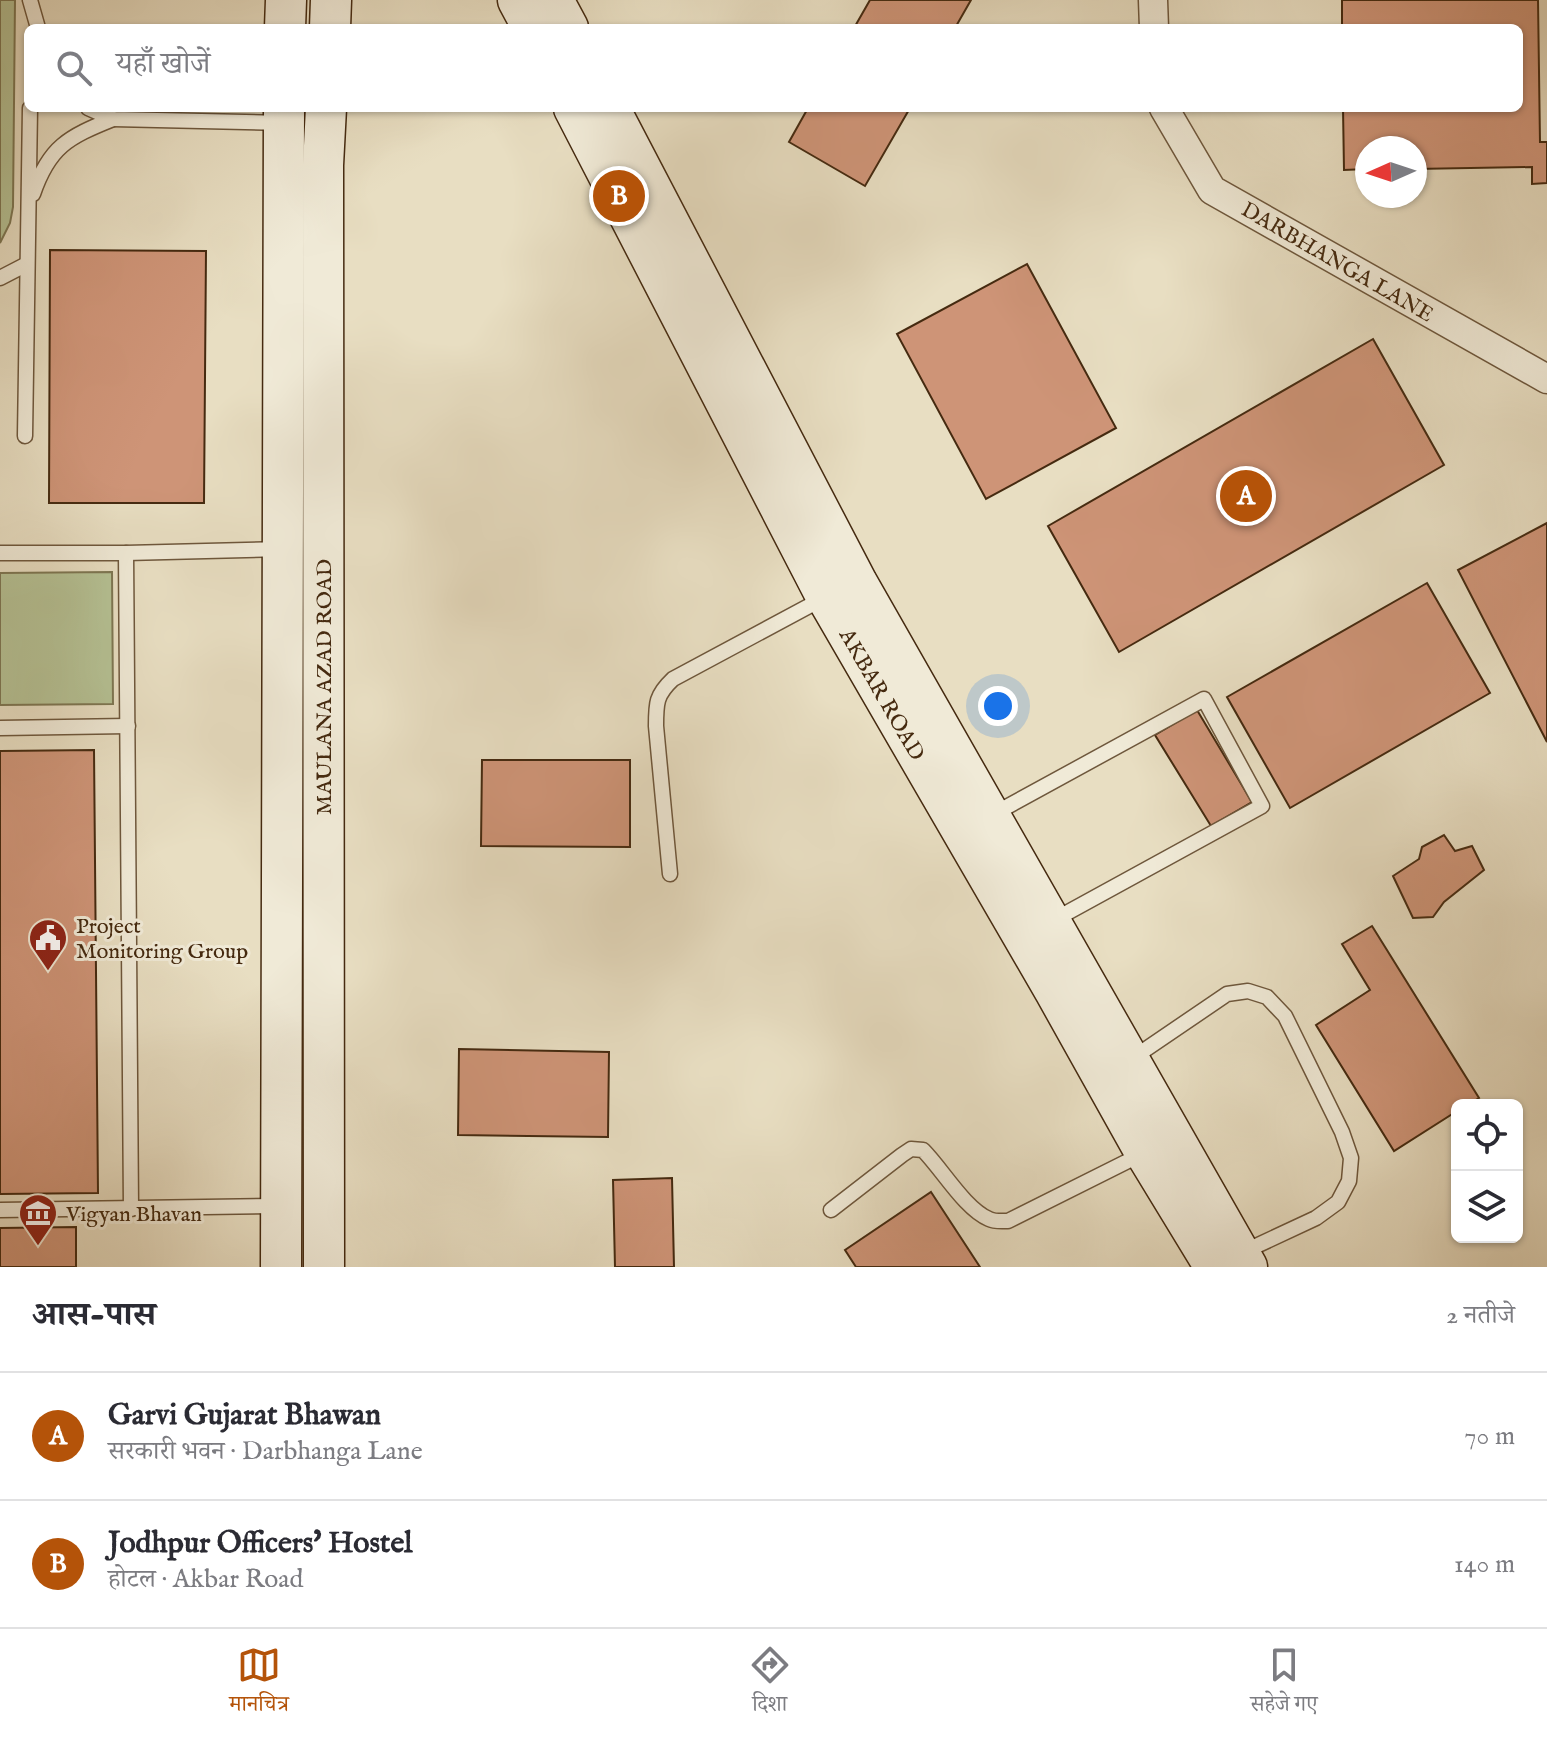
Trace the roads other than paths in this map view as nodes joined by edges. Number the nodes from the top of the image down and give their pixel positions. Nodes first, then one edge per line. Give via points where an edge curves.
1 (286, 0) edge
2 (331, 0) edge
3 (518, 0) edge
4 (553, 0) edge
5 (1153, 0) edge
6 (31, 1) edge
7 (31, 24) edge
8 (37, 24) edge
9 (285, 24) edge
10 (330, 24) edge
11 (531, 24) edge
12 (566, 24) edge
13 (1154, 24) edge
14 (30, 112) edge
15 (97, 112) edge
16 (326, 112) edge
17 (576, 112) edge
18 (611, 112) edge
19 (1166, 112) edge
20 (284, 116) edge
21 (113, 119) junction
22 (28, 207) junction
23 (27, 264) junction
24 (0, 278) edge
25 (1547, 379) edge
26 (25, 436) dead end
27 (283, 549) junction
28 (0, 553) edge
29 (126, 553) junction
30 (842, 590) junction
31 (128, 726) junction
32 (0, 728) edge
33 (990, 816) junction
34 (670, 874) dead end
35 (1051, 921) junction
36 (1130, 1060) junction
37 (1145, 1152) junction
38 (281, 1206) junction
39 (131, 1209) junction
40 (0, 1210) edge
41 (831, 1210) dead end
42 (1234, 1262) edge
43 (281, 1267) edge
44 (324, 1267) edge

1 - 9 main road
2 - 10 main road
3 - 11 main road
4 - 12 main road
5 - 13 street
6 - 7 lane
6 - 8 lane
14 - 22 lane
15 - 21 lane
16 - 44 main road, MAULANA AZAD ROAD
17 - 30 main road, AKBAR ROAD
18 - 30 main road, AKBAR ROAD
19 - 25 street, DARBHANGA LANE via 1212,190
20 - 21 lane
20 - 27 main road, MAULANA AZAD ROAD
21 - 22 lane via 78,133 52,154
22 - 23 lane
23 - 24 lane
23 - 26 lane
27 - 29 lane
27 - 38 main road, MAULANA AZAD ROAD
28 - 29 lane
29 - 31 lane
30 - 33 main road, AKBAR ROAD
30 - 34 lane via 673,679 660,691 656,726
30 - 37 main road, AKBAR ROAD
31 - 32 lane
31 - 39 lane
33 - 35 main road, AKBAR ROAD
33 - 35 lane via 1204,699 1262,806
35 - 36 main road, AKBAR ROAD
36 - 42 main road, AKBAR ROAD
36 - 42 lane via 1227,994 1248,991 1267,997 1285,1016 1342,1132 1351,1158 1349,1181 1338,1202 1316,1218
37 - 41 lane via 1008,1221 993,1221 968,1203 923,1150 911,1149
37 - 42 main road, AKBAR ROAD
38 - 39 lane
38 - 43 main road, MAULANA AZAD ROAD
39 - 40 lane

